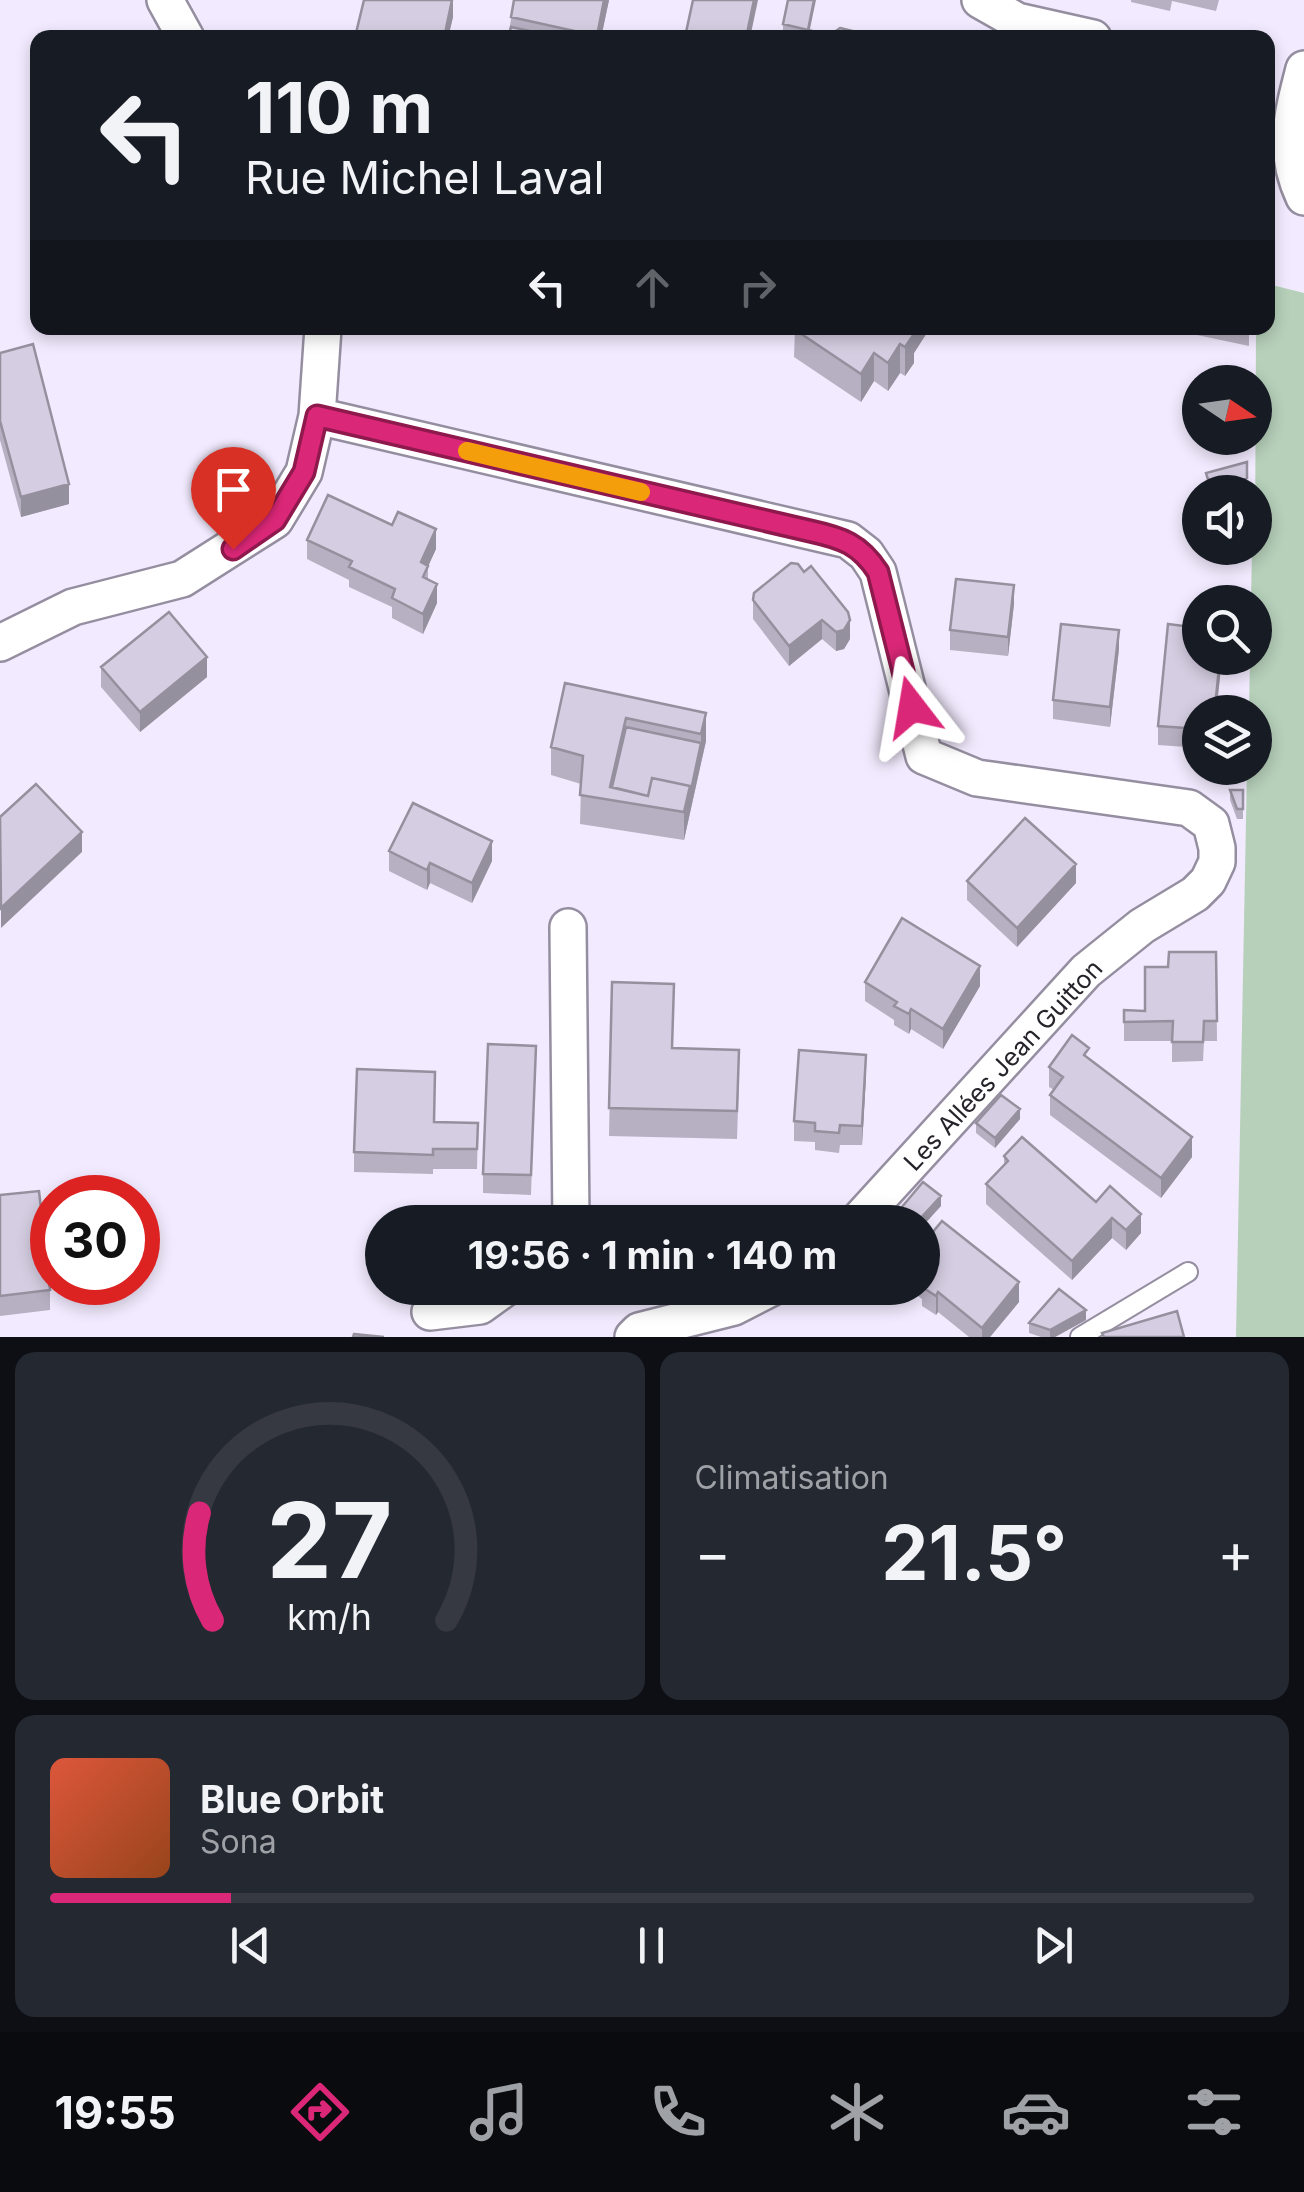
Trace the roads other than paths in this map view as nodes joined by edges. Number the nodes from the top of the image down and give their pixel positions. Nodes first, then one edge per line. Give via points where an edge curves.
1 (980, 0) edge
2 (1057, 30) edge
3 (1291, 75) edge
4 (1304, 196) edge
5 (322, 335) edge
6 (317, 416) junction
7 (0, 644) edge
8 (568, 927) dead end
9 (571, 1205) edge
10 (873, 1205) edge
11 (1188, 1272) dead end
12 (481, 1305) edge
13 (740, 1305) edge
14 (430, 1312) dead end
15 (633, 1337) edge
16 (1080, 1337) edge

1 - 2 street via 1017,21
3 - 4 street via 1294,176
5 - 6 street
6 - 7 street via 304,472 275,520 182,579 74,607
6 - 10 street, Les Allées Jean Guitton via 848,540 878,572 924,756 976,778 1190,808 1211,824 1217,862 1208,880 1086,972
8 - 9 street
11 - 16 lane
12 - 14 street
13 - 15 street

